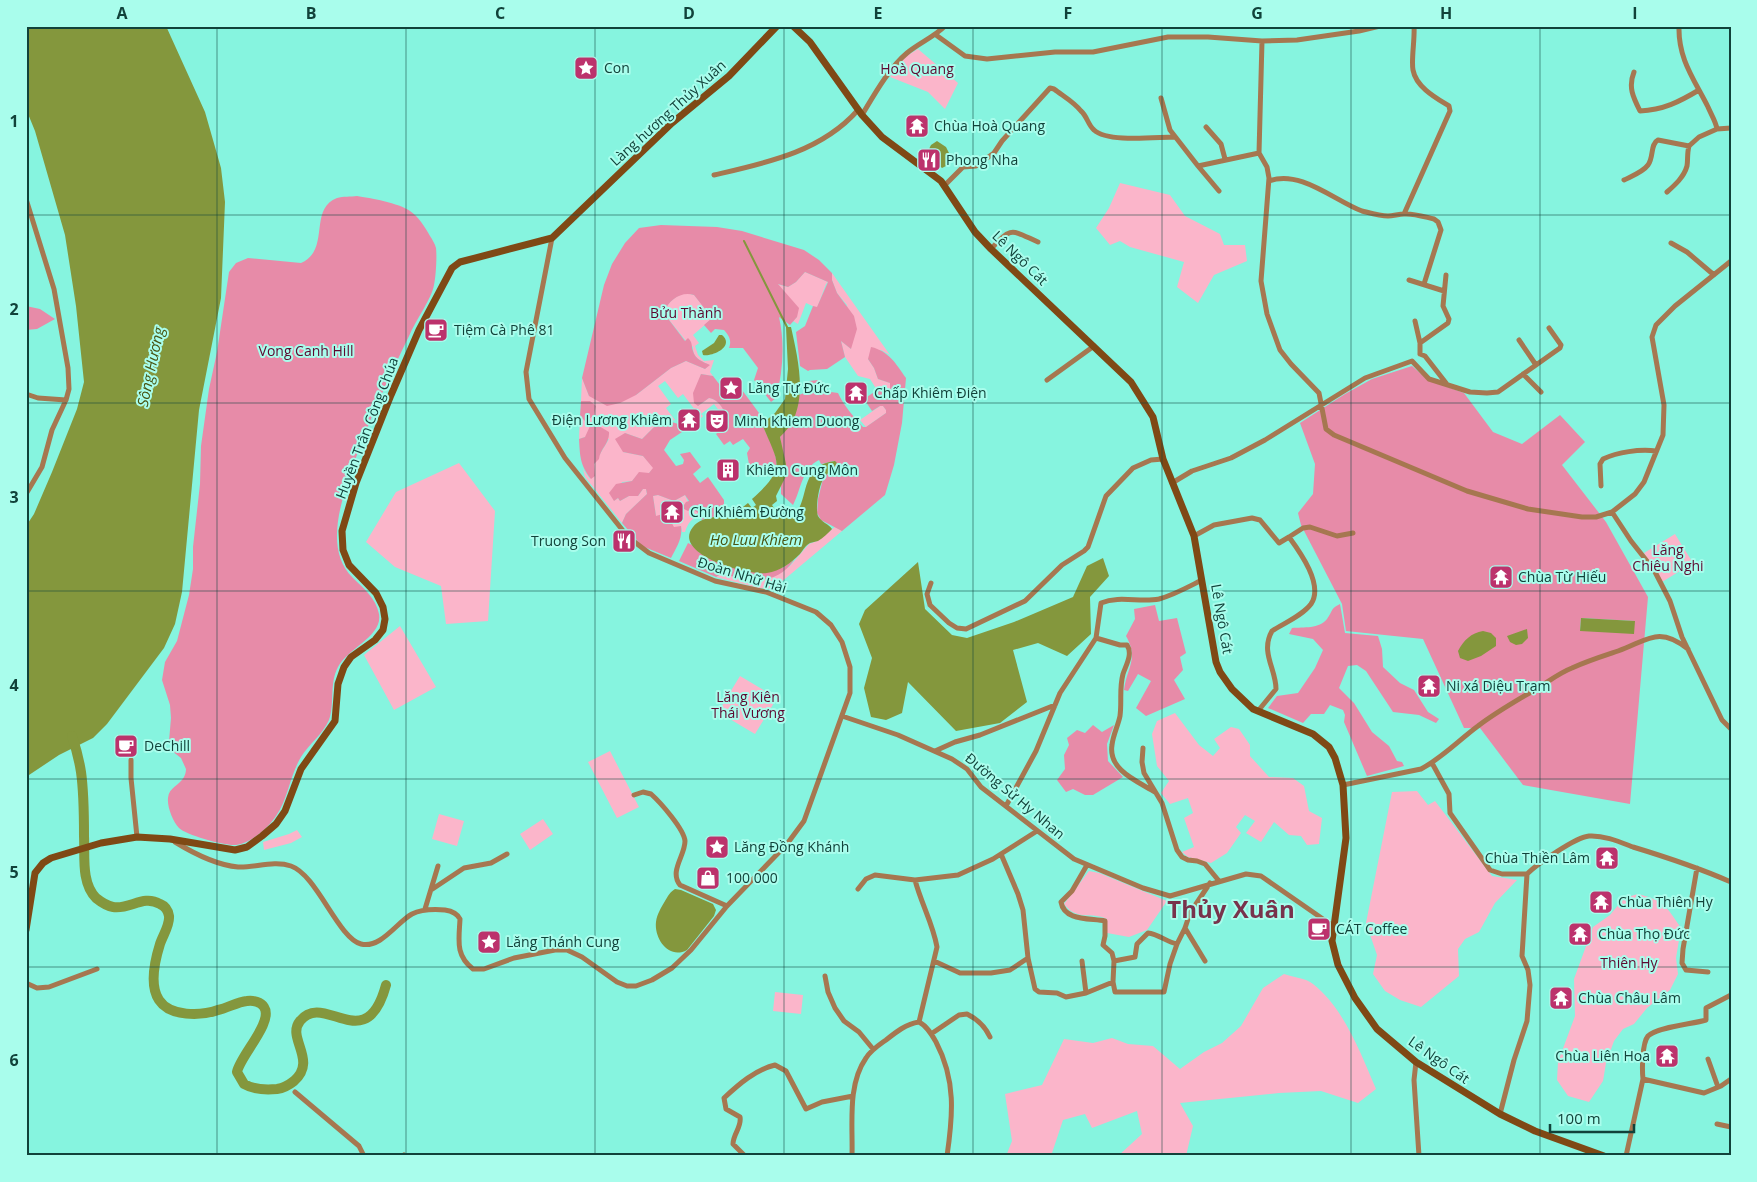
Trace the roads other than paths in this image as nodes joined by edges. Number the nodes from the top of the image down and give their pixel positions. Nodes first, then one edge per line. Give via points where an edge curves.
1 (777, 26) edge
2 (793, 26) edge
3 (945, 26) edge
4 (1380, 26) edge
5 (1414, 26) edge
6 (1679, 26) edge
7 (1369, 27) edge
8 (936, 35) junction
9 (1262, 41) junction
10 (1634, 72) dead end
11 (1699, 90) junction
12 (1161, 98) dead end
13 (860, 112) junction
14 (1206, 127) dead end
15 (1731, 128) edge
16 (1717, 129) junction
17 (1175, 137) junction
18 (1689, 146) junction
19 (1258, 153) junction
20 (1225, 159) junction
21 (1198, 166) junction
22 (714, 175) dead end
23 (1624, 180) dead end
24 (1269, 181) junction
25 (944, 186) junction
26 (1219, 191) dead end
27 (1667, 192) dead end
28 (26, 199) edge
29 (1404, 214) junction
30 (552, 238) junction
31 (1038, 242) dead end
32 (1671, 243) dead end
33 (991, 249) junction
34 (1731, 261) edge
35 (1714, 274) junction
36 (1446, 275) dead end
37 (1409, 280) dead end
38 (1424, 284) junction
39 (1444, 291) junction
40 (1414, 321) dead end
41 (1550, 328) dead end
42 (1520, 340) dead end
43 (1420, 343) junction
44 (1094, 346) junction
45 (1420, 354) junction
46 (1412, 361) junction
47 (1536, 365) junction
48 (1523, 374) junction
49 (1048, 380) dead end
50 (1446, 384) junction
51 (1541, 392) dead end
52 (26, 394) edge
53 (66, 400) junction
54 (1322, 404) junction
55 (1656, 451) junction
56 (1163, 459) junction
57 (1172, 484) junction
58 (1601, 486) dead end
59 (26, 494) edge
60 (1612, 512) junction
61 (1353, 533) dead end
62 (1194, 536) junction
63 (1289, 537) junction
64 (1202, 580) junction
65 (931, 583) dead end
66 (1096, 638) junction
67 (1688, 650) junction
68 (1055, 705) junction
69 (1258, 711) junction
70 (842, 716) junction
71 (1731, 729) edge
72 (1143, 748) dead end
73 (935, 751) junction
74 (131, 760) dead end
75 (1432, 763) junction
76 (1343, 785) junction
77 (1155, 792) junction
78 (634, 795) dead end
79 (1006, 806) junction
80 (1037, 831) junction
81 (138, 837) junction
82 (170, 839) junction
83 (507, 854) dead end
84 (1001, 854) junction
85 (1087, 865) junction
86 (438, 866) dead end
87 (1698, 868) junction
88 (1528, 874) junction
89 (915, 880) junction
90 (1219, 881) junction
91 (1731, 882) edge
92 (1211, 883) junction
93 (858, 889) dead end
94 (431, 890) junction
95 (727, 906) junction
96 (425, 909) junction
97 (1333, 926) junction
98 (1186, 928) junction
99 (26, 930) edge
100 (1177, 944) junction
101 (1028, 958) junction
102 (934, 961) junction
103 (1082, 961) dead end
104 (1114, 961) junction
105 (1205, 962) dead end
106 (97, 969) dead end
107 (1708, 972) dead end
108 (825, 976) dead end
109 (1112, 982) junction
110 (26, 983) edge
111 (1086, 993) junction
112 (1731, 995) edge
113 (919, 1022) junction
114 (932, 1034) junction
115 (990, 1037) dead end
116 (873, 1049) junction
117 (1708, 1059) dead end
118 (1416, 1062) junction
119 (1643, 1079) junction
120 (1731, 1080) edge
121 (1718, 1087) junction
122 (295, 1092) dead end
123 (853, 1096) junction
124 (1500, 1114) junction
125 (1717, 1124) dead end
126 (1731, 1127) edge
127 (364, 1156) edge
128 (745, 1156) edge
129 (852, 1156) edge
130 (947, 1156) edge
131 (1419, 1156) edge
132 (1604, 1156) edge
133 (1626, 1156) edge

1 - 30 street, Làng hương Thủy Xuân via 729,76 672,123
2 - 13 street, Lê Ngô Cát via 810,42
3 - 8 street
4 - 7 street
5 - 29 street via 1413,70 1425,90 1450,110
6 - 11 street via 1685,65
7 - 9 street via 1297,40
8 - 9 street via 965,56 987,59 1055,52 1093,52 1168,37
8 - 13 street via 907,53
9 - 19 street
10 - 11 street via 1630,81 1631,92 1640,111 1664,108
11 - 16 street
12 - 17 street
13 - 22 street via 806,148 776,160
13 - 25 street, Lê Ngô Cát via 882,137 926,168
14 - 20 street via 1221,144
15 - 16 street
16 - 18 street via 1699,137
17 - 21 street
17 - 25 street via 1105,136 1089,125 1082,111 1050,88 994,153 981,163 962,167
18 - 23 street via 1655,141 1646,167
18 - 27 street via 1687,166 1678,182
19 - 20 street
19 - 24 street via 1267,167
20 - 21 street
21 - 26 street
24 - 29 street via 1279,178 1303,183 1362,211 1389,216
24 - 54 street via 1260,281 1267,314 1280,350 1314,386
25 - 33 street, Lê Ngô Cát via 975,232
28 - 53 street via 54,289 68,368
29 - 38 street via 1434,219 1440,228
30 - 70 street, Đoàn Nhữ Hài via 526,372 529,399 539,416 565,458 638,546 673,565 715,581 766,592 797,604 816,612 831,625 842,642 850,667 850,693
30 - 82 street, Huyền Trân Công Chúa via 460,262 452,268 419,330 356,483 342,531 343,550 349,565 376,593 383,607 383,630 344,667 338,684 335,721 301,769 285,811 262,836 247,847 235,850
31 - 33 street via 1013,231 1003,235
32 - 35 street
33 - 44 street, Lê Ngô Cát
34 - 35 street
35 - 55 street via 1662,317 1652,337 1664,405 1663,435
36 - 39 street
37 - 38 street
38 - 39 street
39 - 43 street via 1443,306 1448,323
40 - 43 street
41 - 47 street via 1560,348
42 - 47 street
43 - 45 street
44 - 49 street
44 - 56 street, Lê Ngô Cát via 1142,397 1153,418
45 - 46 street
45 - 50 street
46 - 50 street via 1430,379
46 - 54 street via 1364,378
47 - 48 street
48 - 50 street via 1498,392 1470,392
48 - 51 street
52 - 53 street
53 - 59 street via 52,430 42,467
54 - 57 street via 1231,458 1192,471
54 - 60 street via 1326,429 1334,435 1467,491 1546,512 1596,517
55 - 58 street via 1617,454 1603,459 1600,464
55 - 60 street via 1644,482 1635,494
56 - 57 street, Lê Ngô Cát
56 - 65 street via 1144,462 1126,475 1103,501 1088,548 1062,565 1030,598 1012,608 966,629 957,628 948,624 930,604 927,594
57 - 62 street, Lê Ngô Cát
60 - 67 street via 1654,570 1670,601
61 - 63 street via 1337,536 1303,528
62 - 63 street via 1214,525 1252,518 1260,520 1280,543
62 - 64 street, Lê Ngô Cát
63 - 69 street via 1309,568 1314,595 1306,609 1270,634 1270,667 1276,689
64 - 66 street via 1157,599 1102,602
64 - 69 street, Lê Ngô Cát via 1220,672 1232,690
66 - 68 street
66 - 77 street via 1127,645 1130,654 1120,683 1120,715 1112,743 1112,759 1131,778
67 - 71 street via 1722,720
67 - 75 street via 1680,643 1653,636 1570,668 1517,699
68 - 73 street
68 - 79 street via 1036,751
69 - 76 street, Lê Ngô Cát via 1313,734 1335,758
70 - 73 street, Đường Sử Hy Nhan
70 - 95 street, Đoàn Nhữ Hài via 804,821 787,844
72 - 77 street via 1144,773
73 - 79 street, Đường Sử Hy Nhan via 967,769 981,787
74 - 81 street
75 - 76 street via 1421,769
75 - 88 street via 1449,794 1450,813 1490,870 1502,874
76 - 97 street, Lê Ngô Cát via 1346,838
77 - 90 street via 1182,857 1205,864
78 - 95 street via 651,794 682,831 685,840 675,874 680,885
79 - 80 street, Đường Sử Hy Nhan
80 - 84 street
80 - 85 street, Đường Sử Hy Nhan via 1074,860
81 - 82 street, Huyền Trân Công Chúa
81 - 99 street, Huyền Trân Công Chúa via 69,851 43,863 35,872
82 - 96 street via 191,852 238,867 291,866 307,878 342,927 361,944 371,944 390,934 410,915
83 - 94 street via 491,863 464,868
84 - 89 street via 958,875
84 - 101 street via 1023,910
85 - 92 street, Đường Sử Hy Nhan via 1170,896
85 - 104 street via 1061,905 1075,917 1105,921 1103,945 1112,953
86 - 94 street
87 - 88 street via 1610,839 1588,836 1550,857
87 - 91 street
87 - 107 street via 1682,962 1686,970
88 - 124 street via 1522,956 1530,985 1528,1021
89 - 93 street via 874,875
89 - 102 street via 935,938
90 - 92 street, Đường Sử Hy Nhan
90 - 97 street, Đường Sử Hy Nhan via 1246,874 1261,876
92 - 98 street via 1190,913
94 - 96 street
95 - 96 street, Đoàn Nhữ Hài via 672,968 636,986 617,982 582,956 567,950 514,958 484,969 473,969 460,952 458,914
97 - 118 street, Lê Ngô Cát via 1332,941 1338,965 1355,998 1377,1029
98 - 100 street
98 - 105 street
100 - 104 street via 1148,933 1137,944 1136,957
100 - 109 street via 1164,992 1115,992
101 - 102 street via 1010,970 991,973 960,973
101 - 111 street via 1036,991 1066,997
102 - 113 street
103 - 111 street
104 - 109 street
106 - 110 street via 49,987 37,988
108 - 116 street via 835,1008
109 - 111 street
112 - 119 street via 1706,1008 1706,1020 1648,1036
113 - 114 street
113 - 116 street via 901,1028
114 - 115 street via 959,1015 966,1014
114 - 130 street via 950,1078 952,1123
116 - 123 street via 865,1058
117 - 121 street
118 - 124 street, Lê Ngô Cát
118 - 131 street via 1414,1080
119 - 121 street via 1704,1093
119 - 133 street
120 - 121 street
122 - 127 street via 359,1146
123 - 128 street via 806,1109 786,1071 775,1065 765,1067 724,1098 726,1109 740,1117 733,1144
123 - 129 street
124 - 132 street, Lê Ngô Cát via 1535,1131
125 - 126 street

